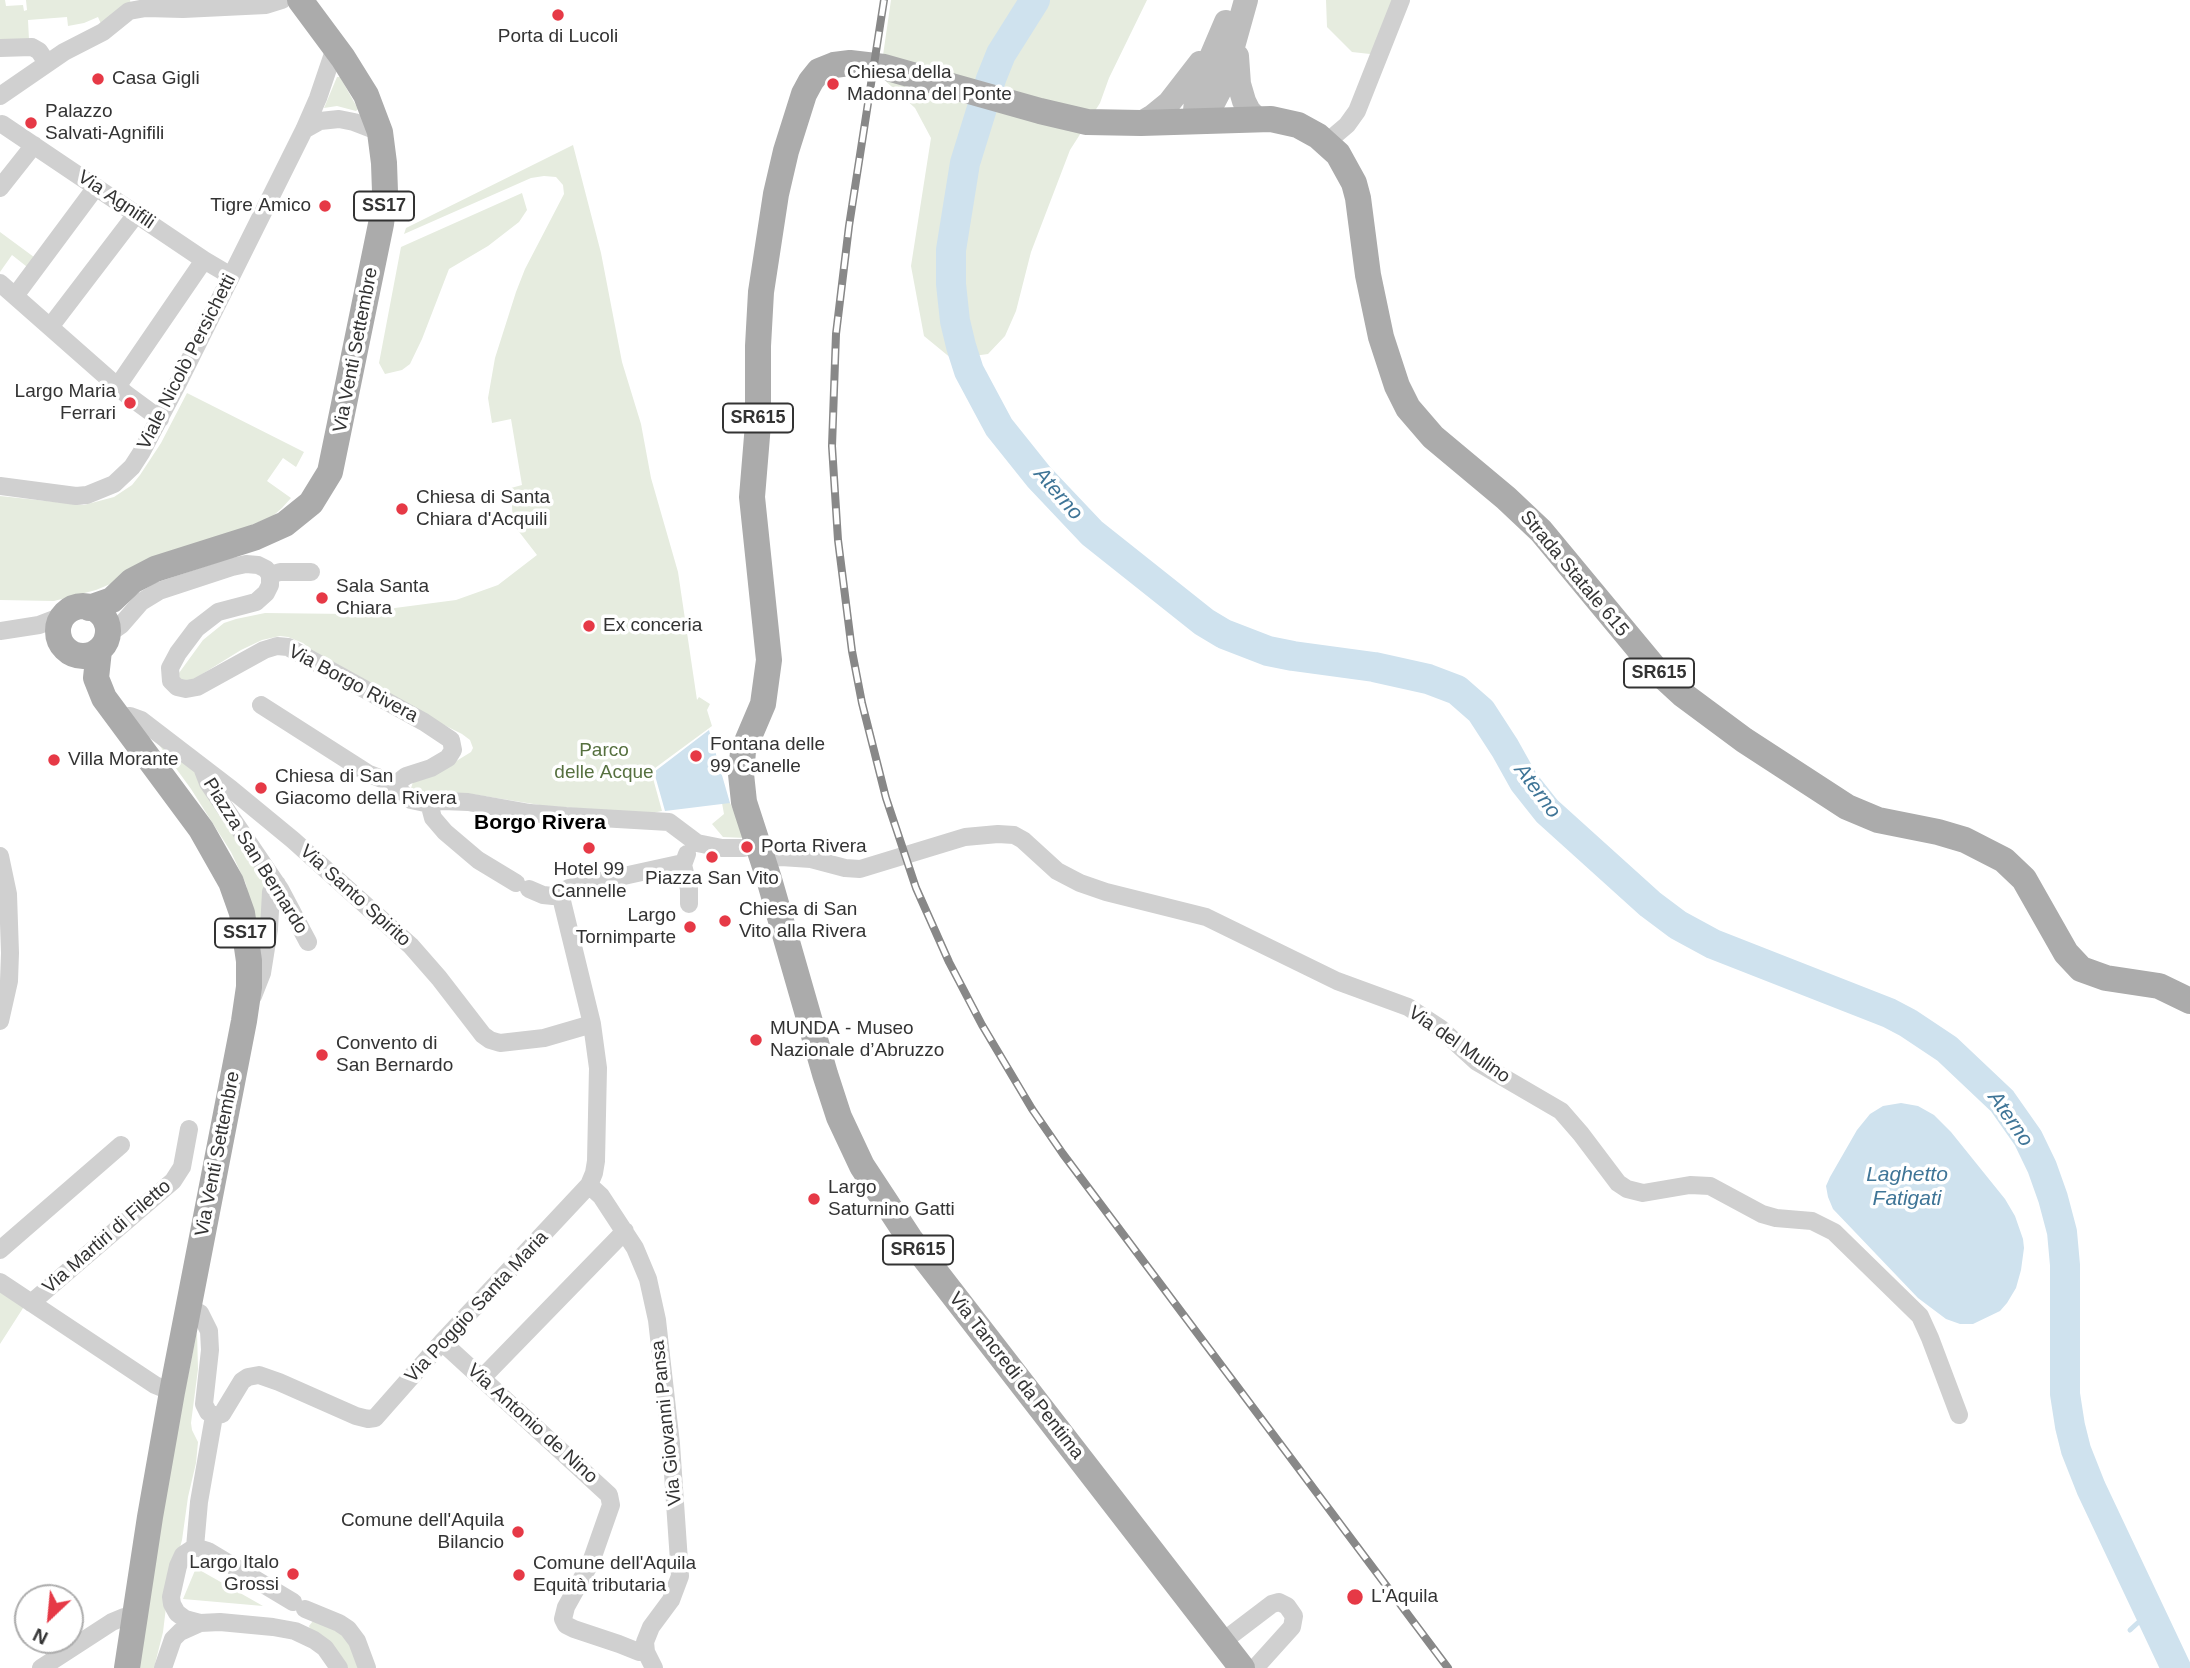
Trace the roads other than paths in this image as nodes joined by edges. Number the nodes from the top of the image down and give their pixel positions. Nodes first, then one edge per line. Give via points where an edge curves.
1 (282, 0) edge
2 (300, 0) edge
3 (1239, 0) edge
4 (1246, 0) edge
5 (1401, 0) edge
6 (1233, 24) junction
7 (0, 48) edge
8 (335, 48) junction
9 (47, 63) junction
10 (0, 96) edge
11 (1257, 119) junction
12 (1198, 121) junction
13 (1140, 123) junction
14 (2, 124) dead end
15 (304, 130) junction
16 (380, 132) junction
17 (1327, 142) junction
18 (34, 145) junction
19 (96, 187) junction
20 (0, 188) edge
21 (137, 213) junction
22 (204, 260) junction
23 (231, 276) junction
24 (6, 293) edge
25 (50, 327) junction
26 (117, 387) junction
27 (160, 419) junction
28 (0, 486) edge
29 (311, 572) dead end
30 (270, 575) junction
31 (0, 631) edge
32 (86, 632) junction
33 (261, 705) dead end
34 (117, 718) junction
35 (203, 769) junction
36 (398, 785) junction
37 (429, 803) junction
38 (693, 841) junction
39 (754, 849) junction
40 (0, 856) edge
41 (683, 863) junction
42 (276, 884) junction
43 (560, 893) junction
44 (689, 904) dead end
45 (308, 942) dead end
46 (247, 1000) junction
47 (2190, 1001) edge
48 (0, 1021) edge
49 (592, 1024) junction
50 (189, 1129) dead end
51 (121, 1145) dead end
52 (589, 1185) junction
53 (625, 1231) junction
54 (0, 1250) edge
55 (0, 1282) edge
56 (31, 1303) junction
57 (188, 1308) junction
58 (442, 1342) junction
59 (482, 1378) junction
60 (172, 1392) junction
61 (1959, 1415) dead end
62 (214, 1416) junction
63 (195, 1547) junction
64 (299, 1605) junction
65 (134, 1617) junction
66 (200, 1623) junction
67 (290, 1630) junction
68 (1222, 1642) junction
69 (650, 1660) edge
70 (41, 1668) edge
71 (127, 1668) edge
72 (163, 1668) edge
73 (339, 1668) edge
74 (367, 1668) edge
75 (1242, 1668) edge
76 (1255, 1668) edge

1 - 9 street via 266,5 129,11 103,32
2 - 8 main road, Via Venti Settembre / SS17
3 - 6 main road
4 - 6 main road
5 - 17 street via 1357,111
6 - 11 main road via 1239,84 1247,108
6 - 12 main road via 1219,92
6 - 13 main road via 1177,93
7 - 9 street via 32,47
8 - 15 street, Viale Nicolò Persichetti
8 - 16 main road, Via Venti Settembre / SS17 via 366,95
9 - 10 street
11 - 12 main road, Strada Statale 615 / SR615
11 - 17 main road, Strada Statale 615 / SR615 via 1298,125
12 - 13 main road, SR615
13 - 39 main road, SR615 via 1087,122 867,64 838,64 815,75 786,151 761,301 752,497 769,673 763,704 745,745 741,774
14 - 18 street, Via Agnifili
15 - 16 street via 320,121 339,119
15 - 23 street, Viale Nicolò Persichetti
16 - 32 main road, Via Venti Settembre / SS17 via 385,180 381,224 325,484 306,508 276,528 132,581 107,602
17 - 47 main road, Strada Statale 615 / SR615 via 1354,183 1381,337 1408,408 1433,437 1541,531 1658,672 1744,740 1847,807 1878,820 1959,838 2004,860 2024,879 2066,953 2081,969 2159,986
18 - 19 street, Via Agnifili
18 - 20 street
19 - 21 street, Via Agnifili
19 - 24 street
21 - 22 street, Via Agnifili
21 - 25 street
22 - 23 street, Via Agnifili
22 - 26 street
23 - 27 street, Viale Nicolò Persichetti
24 - 25 street
25 - 26 street
26 - 27 street
27 - 28 street, Viale Nicolò Persichetti via 127,472 101,491 76,496
29 - 30 street
30 - 32 street via 263,567 246,564 169,586 146,597 119,627
30 - 36 street, Via Borgo Rivera via 268,589 259,600 218,612 196,629 172,662 171,681 181,689 191,689 272,647 293,649 451,740 453,750 447,758 403,777
31 - 32 street via 52,621
32 - 34 main road, Via Venti Settembre / SS17 via 96,678
33 - 36 street via 369,774
34 - 35 street, Via Santo Spirito via 136,717
34 - 46 main road, Via Venti Settembre / SS17 via 195,820 231,882 248,947
35 - 42 street, Piazza San Bernardo
35 - 49 street, Via Santo Spirito via 393,928 490,1040 544,1038
36 - 37 street via 415,802
37 - 38 street via 452,801 530,813 665,821
37 - 43 street via 445,832 478,860 522,886 546,895
38 - 39 street via 722,849
38 - 41 street
39 - 61 street, Via del Mulino via 860,869 960,838 1009,834 1080,883 1206,917 1337,981 1408,1007 1440,1028 1477,1062 1561,1111 1627,1189 1643,1193 1710,1186 1762,1214 1812,1221 1835,1232 1920,1316
39 - 68 main road, Via Tancredi da Pentima / SR615 via 824,1074 862,1166 910,1239
40 - 48 street via 8,894 10,953
41 - 43 street
41 - 44 street
42 - 45 street, Piazza San Bernardo
42 - 46 street via 271,892 262,973 256,992
43 - 49 street
46 - 57 main road, Via Venti Settembre / SS17
49 - 52 street via 598,1080 596,1161
50 - 56 street, Via Martiri di Filetto via 182,1167 173,1181
51 - 54 street
52 - 53 street, Via Giovanni Pansa
52 - 58 street, Via Poggio Santa Maria
53 - 59 street
53 - 69 street, Via Giovanni Pansa via 648,1279 657,1320 680,1571 671,1600 646,1636
55 - 56 street
56 - 60 street
57 - 60 main road, Via Venti Settembre / SS17
57 - 62 street via 200,1313 209,1331 204,1404
58 - 59 street, Via Antonio de Nino
58 - 62 street, Via Poggio Santa Maria via 374,1418 356,1416 258,1375 242,1381 223,1412
59 - 69 street, Via Antonio de Nino via 611,1498 591,1562 565,1610 564,1622
60 - 65 main road, Via Venti Settembre / SS17
62 - 63 street
63 - 64 street
63 - 66 street via 183,1555 172,1604 185,1619
64 - 67 street via 306,1621
64 - 74 street via 348,1629
65 - 70 street via 112,1622
65 - 71 main road, Via Venti Settembre / SS17
66 - 67 street
66 - 72 street via 176,1634
67 - 73 street via 325,1648
68 - 75 main road, SR615
68 - 76 street via 1269,1605 1287,1606 1294,1616 1292,1627

